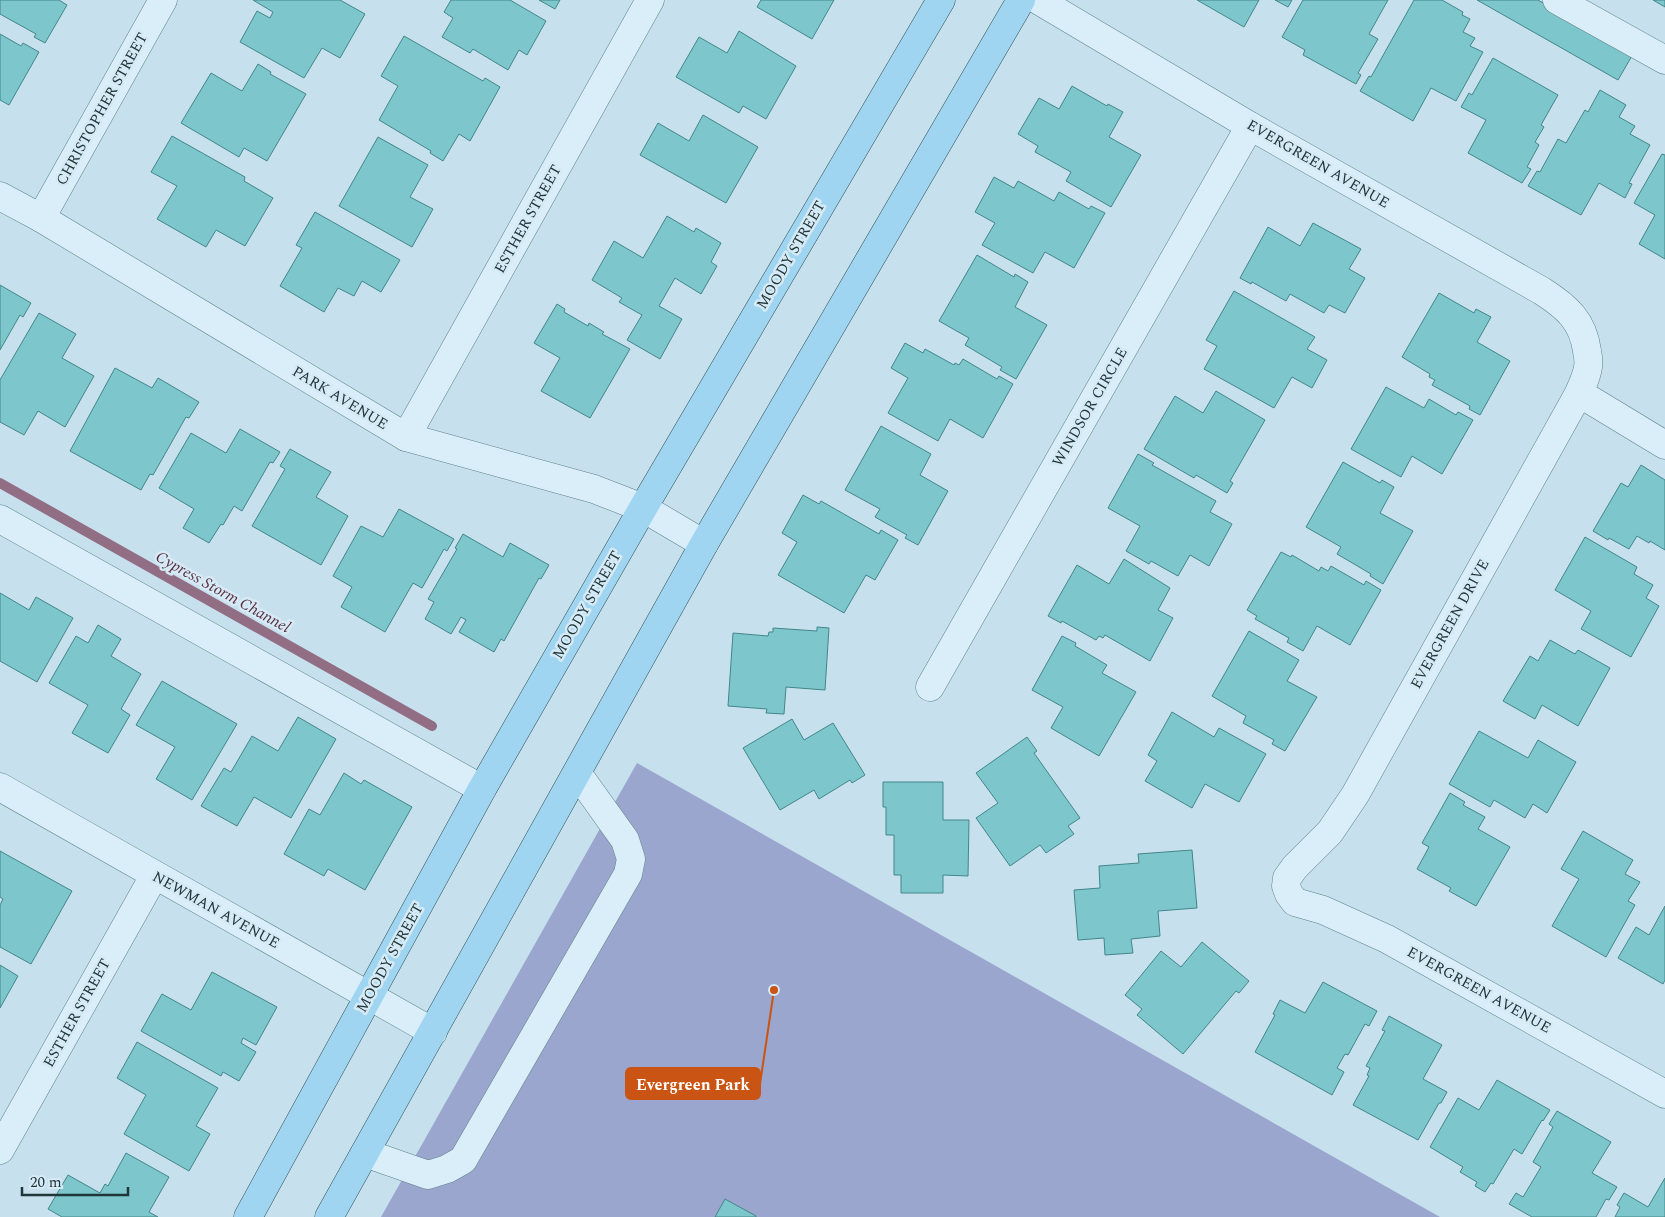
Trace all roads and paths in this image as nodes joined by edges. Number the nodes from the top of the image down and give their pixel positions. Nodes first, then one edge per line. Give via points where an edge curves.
1 (163, 0) edge
2 (650, 0) edge
3 (940, 0) edge
4 (1020, 0) edge
5 (1038, 0) edge
6 (1557, 0) edge
7 (1665, 60) edge
8 (1250, 126) junction
9 (0, 196) edge
10 (41, 218) junction
11 (1586, 339) joint
12 (1579, 393) junction
13 (406, 437) junction
14 (1665, 445) edge
15 (643, 508) junction
16 (0, 519) edge
17 (704, 544) junction
18 (930, 687) dead end
19 (577, 773) junction
20 (0, 787) edge
21 (482, 789) junction
22 (154, 876) junction
23 (1289, 894) joint
24 (370, 996) junction
25 (433, 1032) junction
26 (1665, 1094) edge
27 (0, 1150) edge
28 (365, 1153) junction
29 (248, 1217) edge
30 (329, 1217) edge

1 - 10 street, CHRISTOPHER STREET
2 - 13 street, ESTHER STREET
3 - 15 main road, MOODY STREET
4 - 17 main road
5 - 8 street, EVERGREEN AVENUE
6 - 7 street
8 - 11 street, EVERGREEN AVENUE via 1558,301 1570,312
8 - 18 street, WINDSOR CIRCLE
9 - 10 street, PARK AVENUE
10 - 13 street, PARK AVENUE
11 - 12 street, EVERGREEN DRIVE via 1589,365
12 - 14 street
12 - 23 street, EVERGREEN DRIVE via 1354,795 1330,832 1287,878
13 - 15 street, PARK AVENUE via 594,488
15 - 17 street, PARK AVENUE
15 - 21 main road, MOODY STREET
16 - 21 street
17 - 19 main road
19 - 25 main road
19 - 28 street via 625,840 631,859 628,874 463,1160 428,1175
20 - 22 street, NEWMAN AVENUE
21 - 24 main road, MOODY STREET
22 - 24 street, NEWMAN AVENUE
22 - 27 street, ESTHER STREET
23 - 26 street, EVERGREEN AVENUE via 1295,902 1323,910 1387,939
24 - 25 street, NEWMAN AVENUE
24 - 29 main road, MOODY STREET
25 - 28 main road
28 - 30 main road

